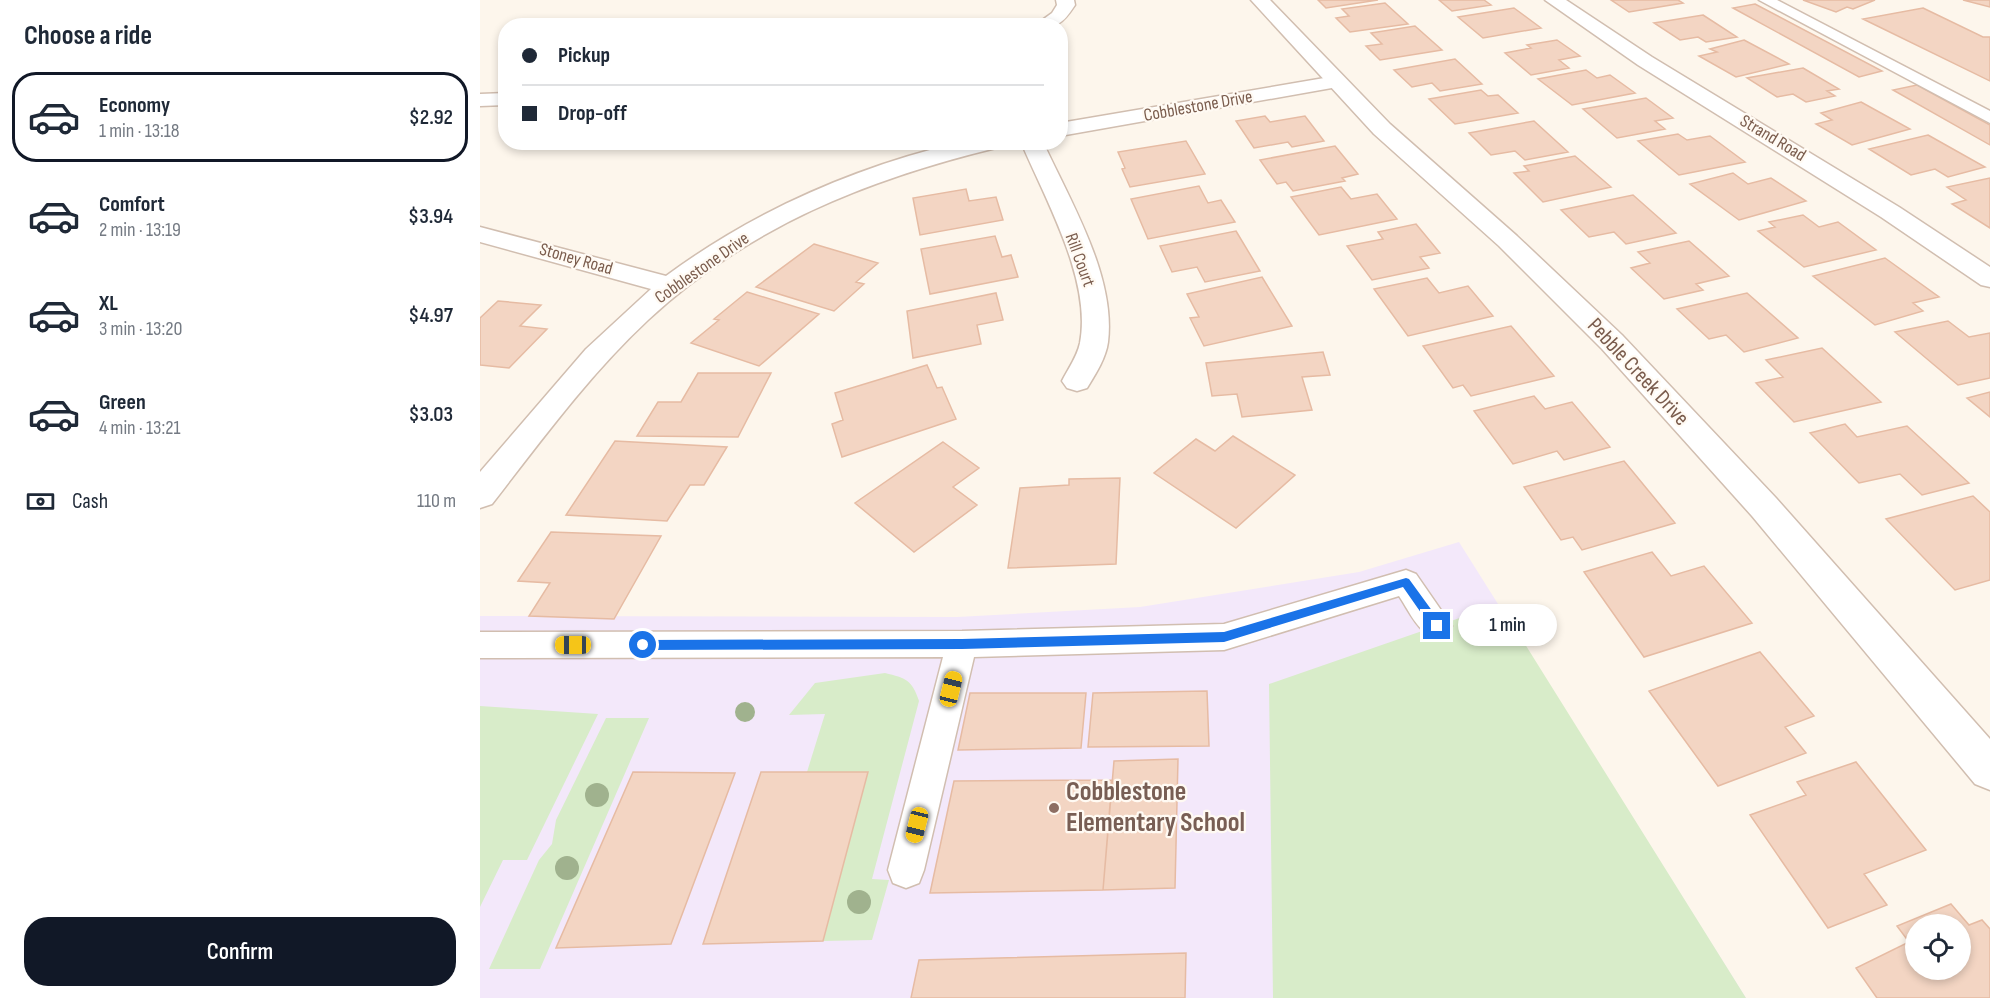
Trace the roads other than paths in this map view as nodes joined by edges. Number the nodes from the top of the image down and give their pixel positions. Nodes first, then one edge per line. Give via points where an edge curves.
1 (1065, 0) edge
2 (1260, 0) edge
3 (1554, 0) edge
4 (1766, 0) edge
5 (1056, 18) edge
6 (1336, 82) junction
7 (1990, 118) edge
8 (1068, 129) edge
9 (962, 150) edge
10 (1035, 150) edge
11 (480, 234) edge
12 (1990, 279) edge
13 (671, 286) junction
14 (1077, 381) dead end
15 (480, 495) edge
16 (1437, 626) dead end
17 (962, 644) junction
18 (480, 645) edge
19 (1990, 770) edge
20 (906, 870) dead end

1 - 5 street via 1066,5
2 - 6 street, Pebble Creek Drive
3 - 12 street, Strand Road
4 - 7 lane
6 - 8 street, Cobblestone Drive
6 - 19 street, Pebble Creek Drive via 1612,342 1764,507
9 - 13 street, Cobblestone Drive via 898,167 809,202 734,243
10 - 14 street, Rill Court via 1088,273 1096,309 1093,344
11 - 13 street, Stoney Road
13 - 15 street, Cobblestone Drive via 641,311 581,374
16 - 17 lane via 1406,582 1224,637
17 - 18 lane
17 - 20 lane

